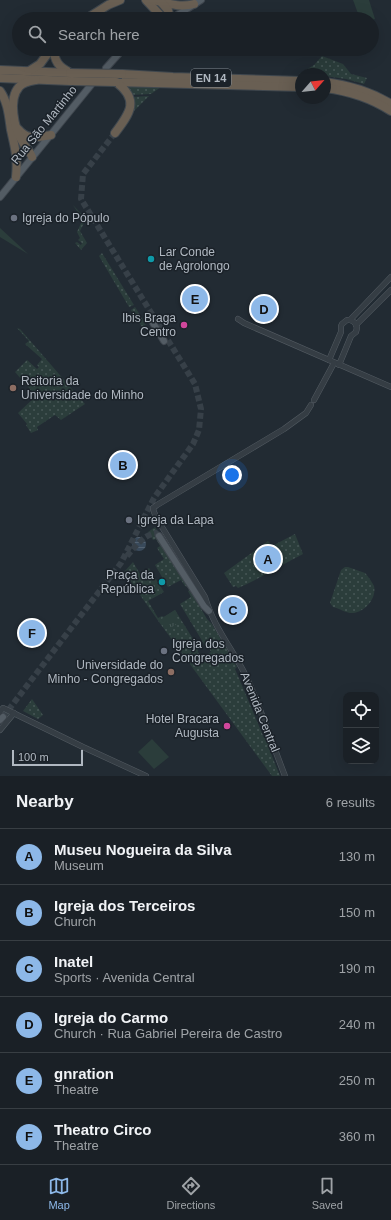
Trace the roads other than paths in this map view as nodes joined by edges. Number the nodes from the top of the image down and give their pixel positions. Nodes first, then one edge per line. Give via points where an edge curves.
1 (120, 0) edge
2 (146, 0) edge
3 (198, 2) edge
4 (155, 7) edge
5 (97, 12) edge
6 (168, 12) edge
7 (181, 12) edge
8 (47, 56) edge
9 (54, 56) edge
10 (117, 56) edge
11 (106, 68) dead end
12 (0, 70) edge
13 (28, 71) junction
14 (70, 76) junction
15 (0, 78) edge
16 (36, 80) junction
17 (295, 81) edge
18 (116, 82) junction
19 (331, 83) edge
20 (91, 85) dead end
21 (295, 87) edge
22 (331, 89) edge
23 (0, 92) edge
24 (391, 108) edge
25 (16, 127) junction
26 (115, 133) tunnel mouth
27 (51, 135) junction
28 (15, 146) junction
29 (32, 157) junction
30 (16, 177) junction
31 (0, 197) edge
32 (391, 277) edge
33 (391, 290) edge
34 (149, 315) dead end
35 (238, 319) dead end
36 (350, 320) junction
37 (356, 325) junction
38 (341, 332) junction
39 (351, 336) junction
40 (164, 342) dead end
41 (329, 360) junction
42 (337, 364) junction
43 (391, 387) edge
44 (314, 400) dead end
45 (311, 405) dead end
46 (160, 536) dead end
47 (209, 610) junction
48 (14, 713) junction
49 (2, 714) edge
50 (0, 730) edge
51 (146, 776) edge
52 (285, 776) edge

1 - 5 highway
2 - 4 highway
3 - 4 highway
3 - 7 main road
4 - 6 highway
8 - 13 highway
9 - 14 highway via 58,64
10 - 11 main road
12 - 13 highway, EN 14
13 - 14 highway, EN 14
14 - 16 highway, EN 14
14 - 17 highway, EN 14, bridge via 122,74
14 - 18 highway, EN 14, bridge
15 - 16 highway, EN 14
16 - 25 highway via 23,84 16,91 13,110
18 - 21 highway, EN 14
18 - 26 highway via 125,92 130,105 128,115
19 - 24 highway via 363,91
20 - 27 main road, Rua São Martinho
22 - 24 highway via 364,97
23 - 28 highway via 6,104
25 - 27 highway via 29,138
25 - 29 highway
27 - 29 main road, Rua São Martinho
28 - 29 highway via 26,156
28 - 30 highway
29 - 30 main road, Rua São Martinho
30 - 31 main road, Rua São Martinho
32 - 36 street
33 - 37 street
34 - 40 main road
35 - 41 street
36 - 37 street
36 - 38 street via 342,324
37 - 39 street via 356,332
38 - 39 street via 345,336
38 - 41 street
39 - 42 street
41 - 42 street
42 - 43 street
42 - 44 street
45 - 47 street, Avenida Central via 306,413 284,429 153,508 205,598
46 - 47 main road
47 - 52 street, Avenida Central via 252,689
48 - 49 street
48 - 50 street
48 - 51 street

